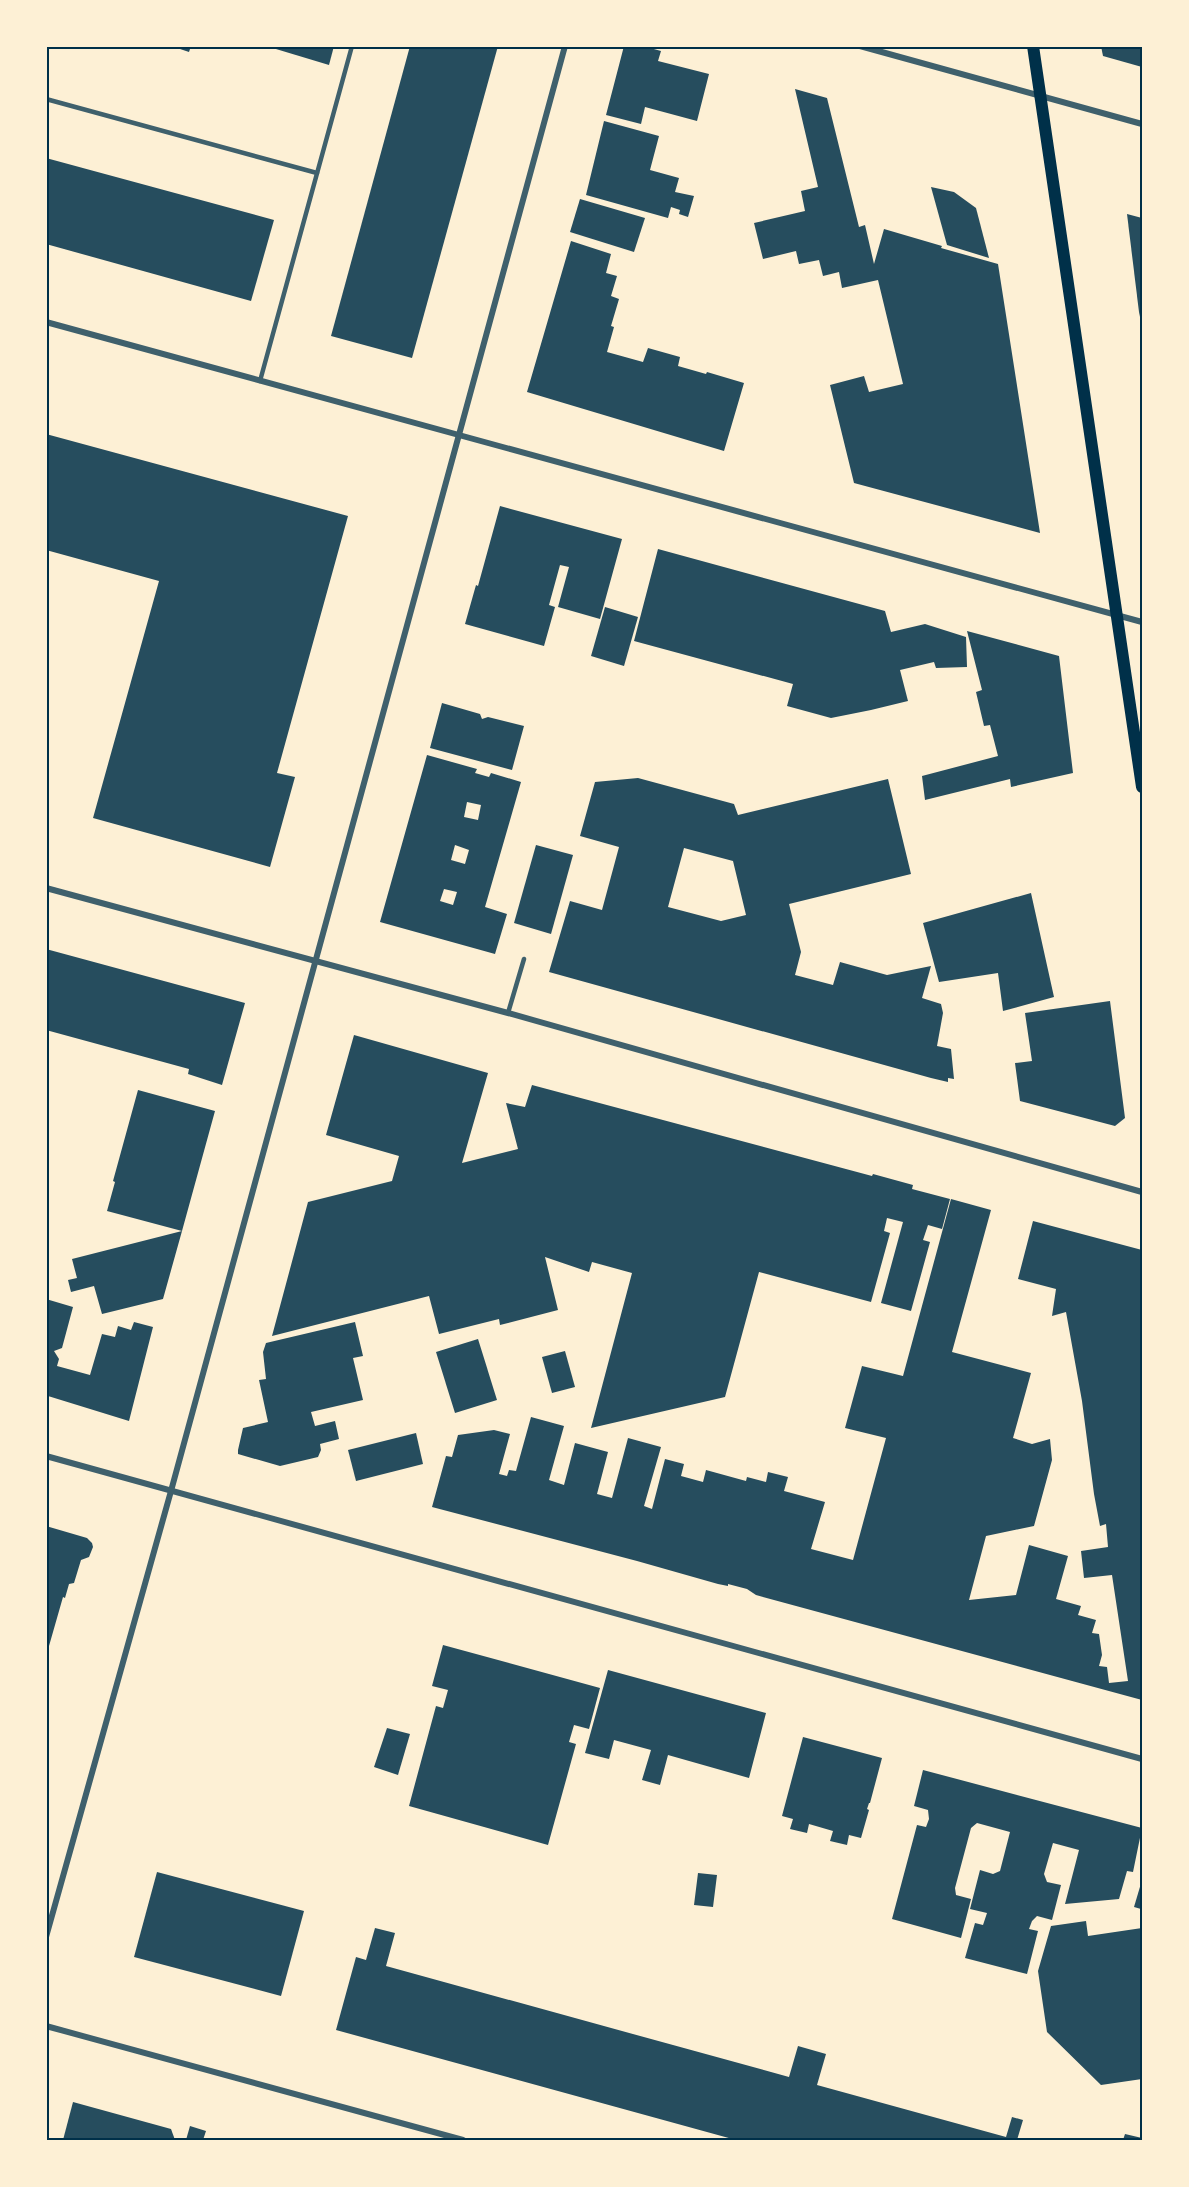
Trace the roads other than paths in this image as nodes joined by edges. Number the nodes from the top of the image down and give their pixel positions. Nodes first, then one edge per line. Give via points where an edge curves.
1 (352, 46) edge
2 (565, 46) edge
3 (860, 46) edge
4 (1033, 46) edge
5 (1041, 96) junction
6 (46, 99) edge
7 (1143, 124) edge
8 (317, 173) junction
9 (46, 322) edge
10 (260, 381) junction
11 (458, 435) junction
12 (1116, 615) junction
13 (1143, 622) edge
14 (1143, 787) edge
15 (46, 888) edge
16 (524, 959) dead end
17 (315, 962) junction
18 (508, 1013) junction
19 (1143, 1192) edge
20 (46, 1456) edge
21 (171, 1491) junction
22 (1143, 1759) edge
23 (46, 1937) edge
24 (46, 2026) edge
25 (463, 2140) edge

1 - 8 lane
2 - 11 street
3 - 5 street
4 - 5 main road
5 - 7 street
5 - 12 main road
6 - 8 lane
8 - 10 lane
9 - 10 street
10 - 11 street
11 - 12 street
11 - 17 street
12 - 13 street
12 - 14 main road
15 - 17 street
16 - 18 lane
17 - 18 street
17 - 21 street
18 - 19 street
20 - 21 street
21 - 22 street
21 - 23 street
24 - 25 street

